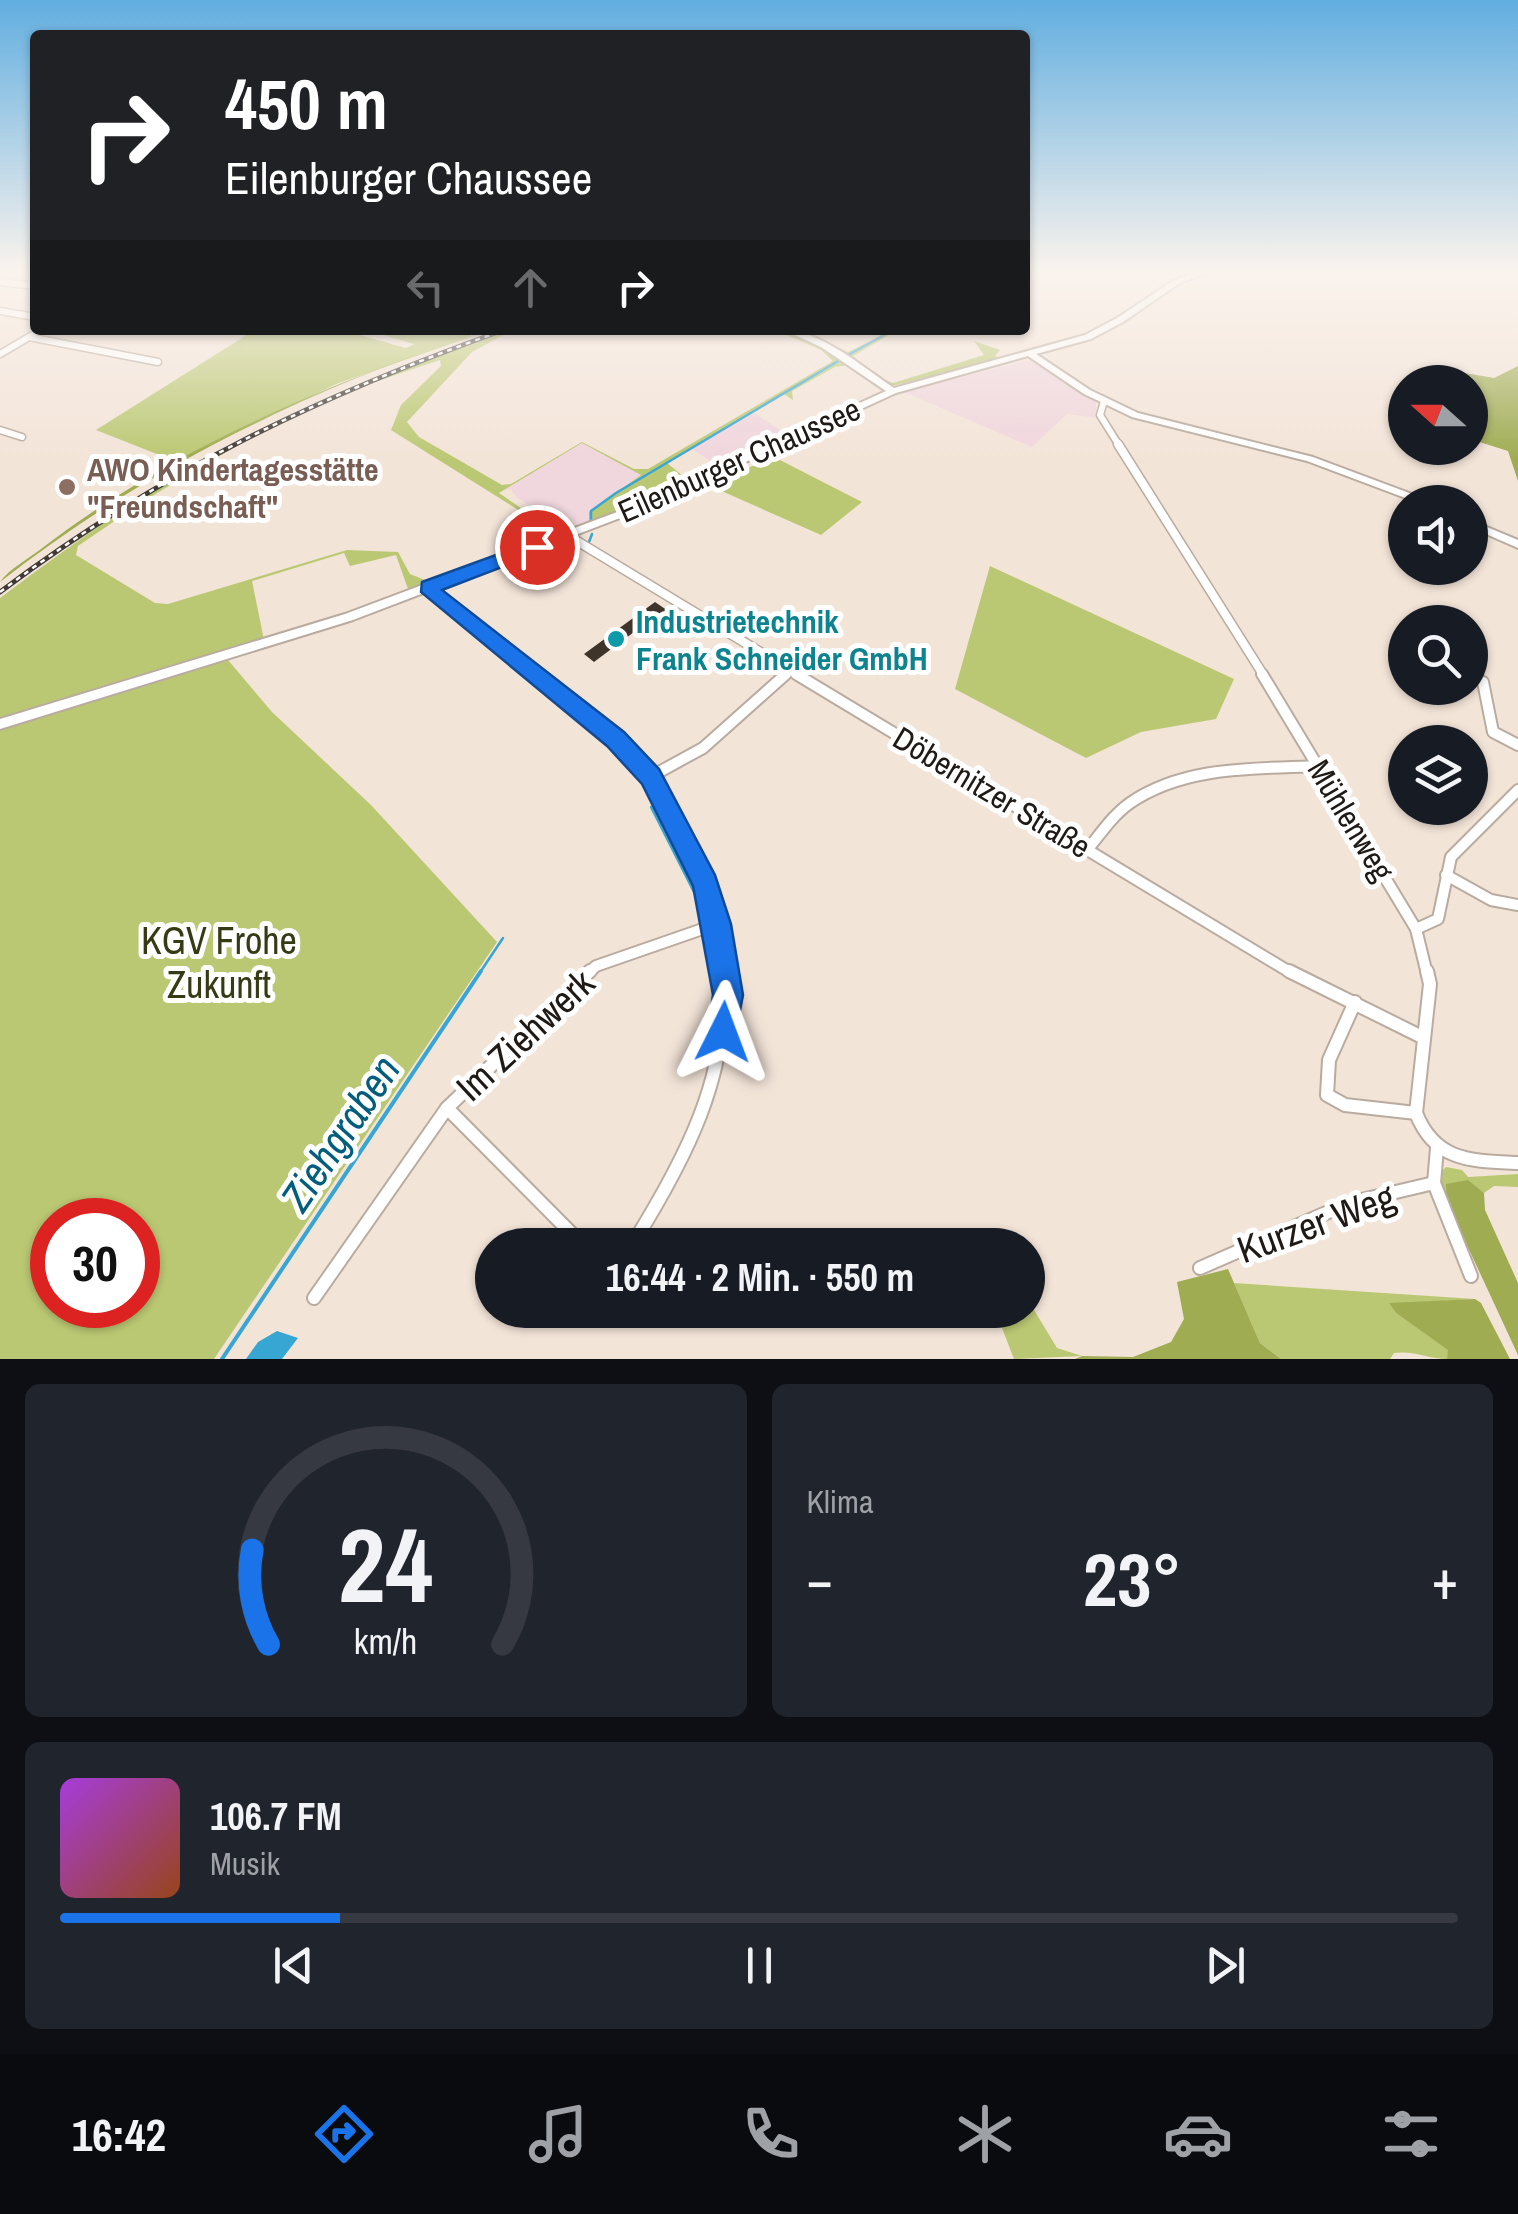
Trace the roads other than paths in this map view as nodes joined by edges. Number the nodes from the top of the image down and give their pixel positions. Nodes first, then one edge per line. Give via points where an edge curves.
1 (1097, 332) edge
2 (32, 335) edge
3 (801, 335) edge
4 (29, 337) junction
5 (1034, 353) junction
6 (0, 354) edge
7 (158, 362) dead end
8 (888, 393) junction
9 (1104, 402) junction
10 (0, 430) edge
11 (22, 437) dead end
12 (1388, 487) edge
13 (1488, 530) edge
14 (567, 535) junction
15 (1518, 544) edge
16 (429, 587) junction
17 (790, 670) junction
18 (1488, 705) edge
19 (0, 724) edge
20 (1518, 745) edge
21 (1320, 766) junction
22 (650, 777) junction
23 (1518, 790) edge
24 (1088, 849) junction
25 (1446, 875) junction
26 (1518, 906) edge
27 (717, 924) junction
28 (1416, 930) junction
29 (1355, 1002) junction
30 (1424, 1038) junction
31 (447, 1108) junction
32 (1416, 1112) junction
33 (1437, 1148) junction
34 (1518, 1163) edge
35 (1434, 1184) junction
36 (567, 1228) edge
37 (643, 1228) edge
38 (1200, 1268) dead end
39 (1471, 1276) dead end
40 (314, 1298) dead end

1 - 5 main road, Eilenburger Chaussee
2 - 4 street
3 - 8 main road via 824,344
4 - 6 street
4 - 7 street
5 - 8 main road, Eilenburger Chaussee
5 - 9 main road
8 - 14 main road, Eilenburger Chaussee
9 - 12 main road via 1162,424 1335,466
9 - 21 street, Mühlenweg via 1100,415
10 - 11 street
13 - 15 main road
14 - 16 main road, Eilenburger Chaussee
14 - 17 street, Döbernitzer Straße
16 - 19 main road, Eilenburger Chaussee via 294,636
16 - 22 street via 616,739
17 - 22 street via 702,748
17 - 24 street, Döbernitzer Straße
18 - 20 street via 1493,732
21 - 24 street via 1217,772 1162,785 1127,805
21 - 28 street, Mühlenweg
22 - 27 street via 706,884
23 - 25 street via 1459,845
24 - 29 street, Döbernitzer Straße via 1292,973
25 - 26 street via 1491,900
25 - 28 street via 1438,919
27 - 31 street, Im Ziehwerk via 596,966
27 - 37 street via 728,995 718,1068 703,1116
28 - 30 street, Mühlenweg via 1430,984
29 - 30 street, Döbernitzer Straße
29 - 32 street via 1326,1070 1327,1095 1345,1105
30 - 32 street, Mühlenweg
31 - 36 street, Im Ziehwerk
31 - 40 street, Im Ziehwerk
32 - 33 street via 1420,1129
33 - 34 street via 1456,1158
33 - 35 street
35 - 38 street, Kurzer Weg via 1350,1203
35 - 39 street

